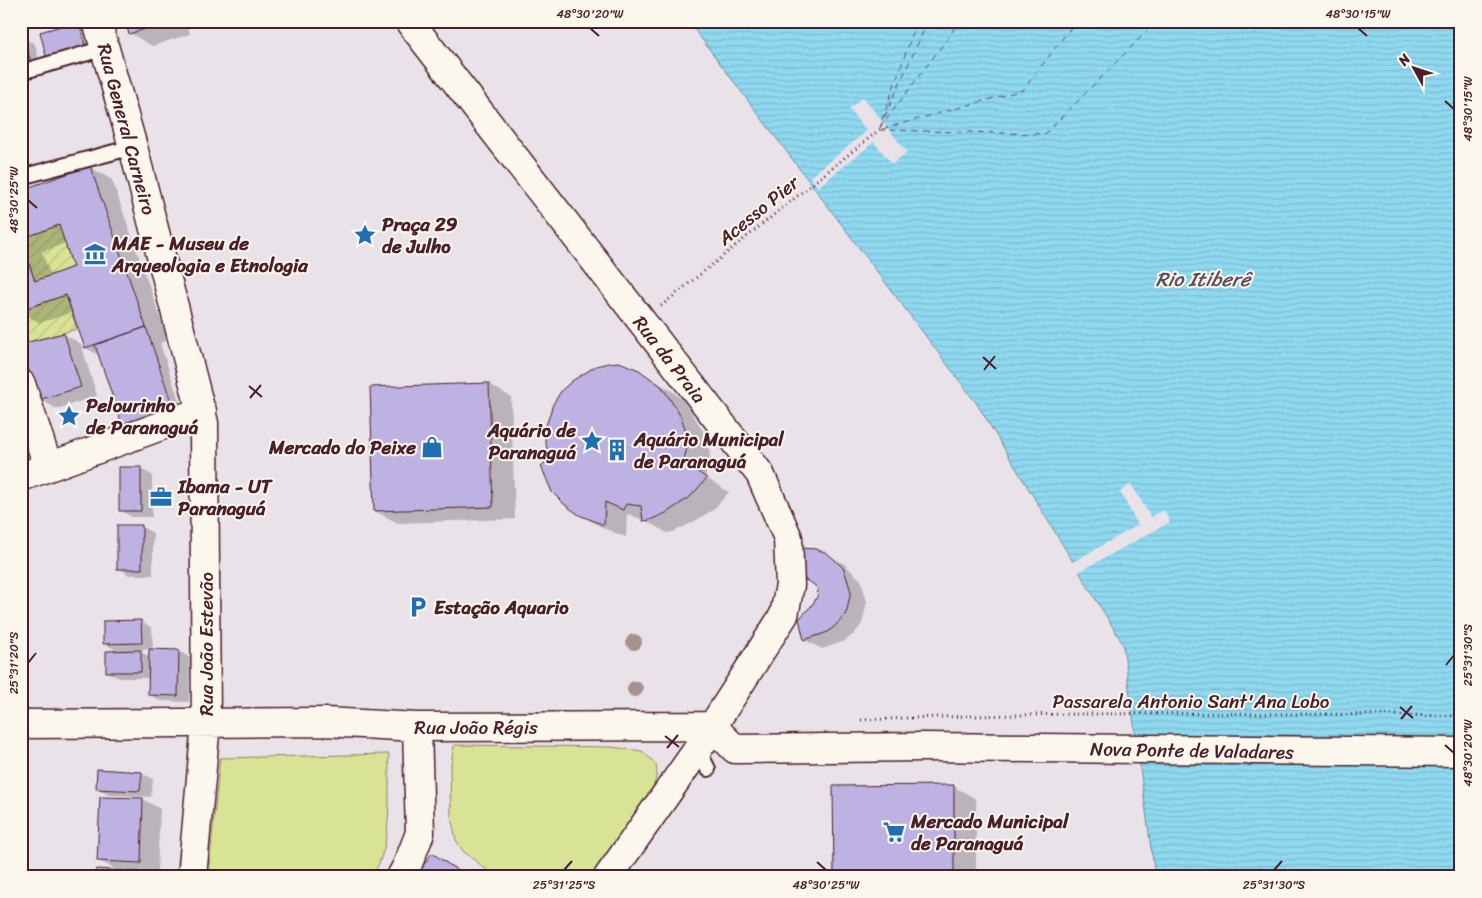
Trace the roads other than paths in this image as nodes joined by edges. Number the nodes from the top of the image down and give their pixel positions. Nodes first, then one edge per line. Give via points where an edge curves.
1 (97, 21) edge
2 (409, 21) edge
3 (105, 48) junction
4 (21, 72) edge
5 (133, 147) junction
6 (21, 177) edge
7 (21, 384) edge
8 (202, 411) junction
9 (48, 466) junction
10 (21, 477) edge
11 (206, 723) junction
12 (21, 724) edge
13 (712, 726) junction
14 (417, 727) junction
15 (1461, 752) edge
16 (192, 877) edge
17 (401, 877) edge
18 (608, 877) edge

1 - 3 street, Rua General Carneiro
2 - 13 street, Rua da Praia via 760,474 788,538 790,585 784,615
3 - 4 lane
3 - 5 street, Rua General Carneiro
5 - 6 lane
5 - 8 street, Rua General Carneiro
7 - 9 street
8 - 9 street
8 - 11 street, Rua João Estevão
9 - 10 street
11 - 12 street, Rua João Régis
11 - 14 street, Rua João Régis via 325,722
11 - 16 street, Rua João Estevão
13 - 14 street, Rua João Régis
13 - 15 street, Nova Ponte de Valadares via 736,749
13 - 18 street, Rua da Praia via 703,759
14 - 17 street via 420,833

